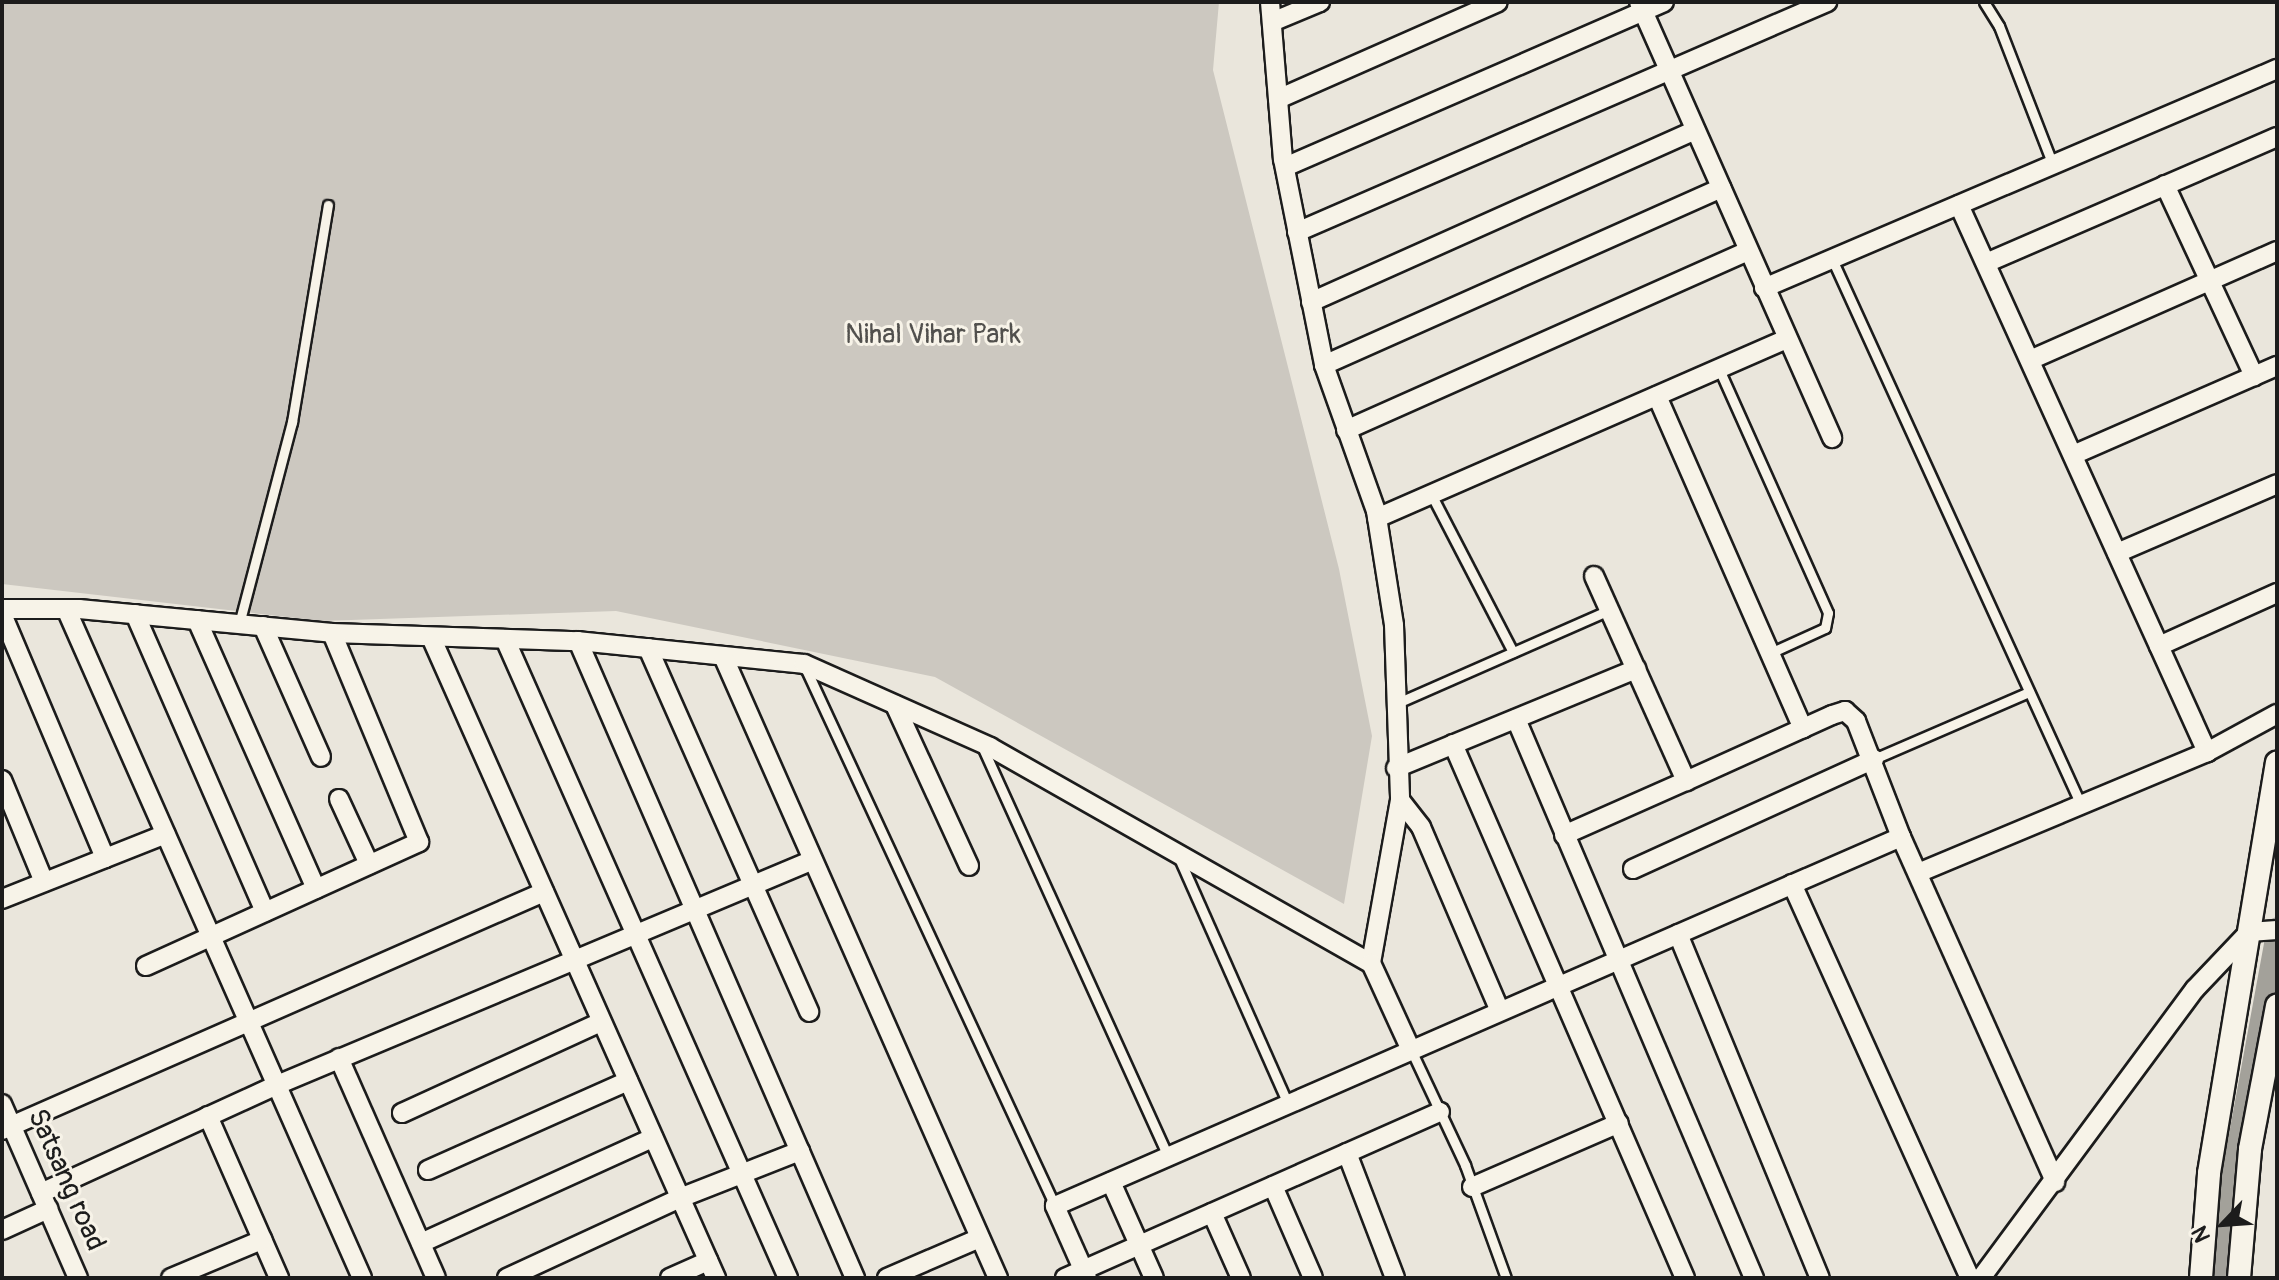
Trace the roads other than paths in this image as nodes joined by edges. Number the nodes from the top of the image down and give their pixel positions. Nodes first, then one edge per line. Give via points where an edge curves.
1 (1270, 2) edge
2 (1320, 2) edge
3 (1498, 2) edge
4 (1664, 2) edge
5 (1827, 2) edge
6 (1984, 2) edge
7 (1641, 7) edge
8 (1272, 22) junction
9 (1669, 69) junction
10 (2277, 69) edge
11 (1278, 99) junction
12 (1695, 130) junction
13 (2277, 137) edge
14 (2053, 165) junction
15 (1285, 167) junction
16 (2165, 185) junction
17 (1721, 188) junction
18 (328, 205) dead end
19 (1959, 205) junction
20 (1297, 232) junction
21 (1748, 251) junction
22 (2277, 251) edge
23 (1832, 259) junction
24 (1986, 263) junction
25 (2209, 279) junction
26 (1764, 288) junction
27 (1311, 302) junction
28 (1787, 339) junction
29 (2030, 360) junction
30 (1324, 365) junction
31 (2277, 366) edge
32 (1719, 369) junction
33 (2254, 376) junction
34 (1657, 396) junction
35 (1346, 430) junction
36 (1832, 438) dead end
37 (2073, 455) junction
38 (2277, 484) edge
39 (1431, 494) junction
40 (1377, 518) junction
41 (2117, 553) junction
42 (1594, 576) dead end
43 (2277, 593) edge
44 (1609, 610) junction
45 (67, 611) junction
46 (2, 612) edge
47 (135, 614) junction
48 (197, 620) junction
49 (239, 624) junction
50 (263, 626) junction
51 (332, 633) junction
52 (431, 637) junction
53 (505, 639) junction
54 (578, 641) junction
55 (2159, 646) junction
56 (648, 648) junction
57 (1513, 652) junction
58 (1770, 653) junction
59 (723, 656) junction
60 (804, 664) junction
61 (1636, 669) junction
62 (2029, 692) junction
63 (1395, 704) junction
64 (895, 705) junction
65 (2277, 714) edge
66 (1516, 719) junction
67 (1803, 728) junction
68 (980, 742) junction
69 (1453, 744) junction
70 (2207, 752) junction
71 (321, 757) dead end
72 (1874, 759) junction
73 (2277, 763) edge
74 (1396, 768) junction
75 (2, 780) edge
76 (1686, 781) junction
77 (339, 799) dead end
78 (1400, 800) junction
79 (2081, 805) junction
80 (166, 834) junction
81 (1564, 835) junction
82 (1901, 837) junction
83 (1177, 853) junction
84 (105, 858) junction
85 (813, 860) junction
86 (369, 864) junction
87 (969, 866) dead end
88 (1633, 869) dead end
89 (1918, 873) junction
90 (44, 882) junction
91 (755, 883) junction
92 (1792, 884) junction
93 (316, 889) junction
94 (544, 892) junction
95 (2, 899) edge
96 (693, 907) junction
97 (265, 912) junction
98 (2262, 930) edge
99 (632, 933) junction
100 (1678, 934) junction
101 (212, 936) junction
102 (573, 958) junction
103 (1616, 961) junction
104 (1371, 963) junction
105 (146, 966) dead end
106 (1559, 985) junction
107 (2277, 1009) edge
108 (1500, 1011) junction
109 (809, 1012) dead end
110 (601, 1022) junction
111 (251, 1024) junction
112 (1411, 1050) junction
113 (339, 1058) junction
114 (628, 1081) junction
115 (277, 1085) junction
116 (2, 1104) edge
117 (1288, 1104) junction
118 (1440, 1112) junction
119 (402, 1113) dead end
120 (208, 1116) junction
121 (1619, 1123) junction
122 (7, 1128) edge
123 (653, 1138) junction
124 (800, 1151) junction
125 (1347, 1153) junction
126 (1168, 1157) junction
127 (428, 1170) dead end
128 (741, 1174) junction
129 (1111, 1182) junction
130 (2055, 1182) junction
131 (1273, 1186) junction
132 (1472, 1187) junction
133 (680, 1198) junction
134 (44, 1201) junction
135 (1055, 1206) junction
136 (1212, 1213) junction
137 (2, 1230) edge
138 (980, 1238) junction
139 (262, 1240) junction
140 (421, 1243) junction
141 (1139, 1245) junction
142 (712, 1269) edge
143 (1086, 1274) edge
144 (78, 1278) edge
145 (171, 1278) edge
146 (279, 1278) edge
147 (362, 1278) edge
148 (436, 1278) edge
149 (507, 1278) edge
150 (670, 1278) edge
151 (788, 1278) edge
152 (855, 1278) edge
153 (887, 1278) edge
154 (998, 1278) edge
155 (1065, 1278) edge
156 (1154, 1278) edge
157 (1241, 1278) edge
158 (1313, 1278) edge
159 (1395, 1278) edge
160 (1506, 1278) edge
161 (1685, 1278) edge
162 (1754, 1278) edge
163 (1820, 1278) edge
164 (1970, 1278) edge
165 (1981, 1278) edge
166 (2201, 1278) edge
167 (2239, 1278) edge

1 - 8 street
2 - 8 street
3 - 11 street
4 - 7 street
5 - 9 street
6 - 14 lane via 1999,26
7 - 9 street
7 - 15 street
8 - 11 street
9 - 12 street
9 - 20 street
10 - 14 street
11 - 15 street
12 - 17 street
12 - 27 street
13 - 16 street
14 - 19 street
15 - 20 street
16 - 24 street
16 - 25 street
17 - 21 street
17 - 30 street
18 - 49 lane via 292,422
19 - 23 street
19 - 24 street
20 - 27 street
21 - 26 street
21 - 35 street
22 - 25 street
23 - 26 street
23 - 62 lane
24 - 29 street
25 - 29 street
25 - 33 street
26 - 28 street
27 - 30 street
28 - 32 street
28 - 36 street
29 - 37 street
30 - 35 street
31 - 33 street
32 - 34 street
32 - 58 lane via 1828,613 1825,628
33 - 37 street
34 - 39 street
34 - 58 street
35 - 40 street
37 - 41 street
38 - 41 street
39 - 40 street
39 - 57 lane
40 - 63 street via 1394,625
41 - 55 street
42 - 44 street
43 - 55 street
44 - 57 lane
44 - 61 street
45 - 46 street
45 - 47 street
45 - 80 street
46 - 84 street
47 - 48 street
47 - 97 street
48 - 49 street
48 - 93 street
49 - 50 street
50 - 51 street
50 - 71 street
51 - 52 street
51 - 86 street via 419,842
52 - 53 street
52 - 94 street
53 - 54 street
53 - 99 street
54 - 56 street
54 - 96 street
55 - 70 street
56 - 59 street
56 - 91 street
57 - 63 lane
58 - 67 street
59 - 60 street
59 - 85 street
60 - 64 street
60 - 135 lane
61 - 66 street
61 - 76 street
62 - 72 lane
62 - 79 lane
63 - 74 street
64 - 68 street
64 - 87 street
65 - 70 street
66 - 69 street
66 - 81 street
67 - 72 street via 1845,711 1856,721
67 - 76 street
68 - 83 street
68 - 126 lane
69 - 74 street
69 - 106 street
70 - 79 street
72 - 82 street
72 - 88 street
73 - 98 street
74 - 78 street
75 - 90 street
76 - 81 street
77 - 86 street
78 - 104 street
78 - 108 street via 1421,827
79 - 89 street
80 - 84 street
80 - 101 street
81 - 103 street
82 - 89 street
82 - 92 street
83 - 104 street
83 - 117 lane
84 - 90 street
85 - 91 street
85 - 138 street
86 - 93 street
89 - 130 street
90 - 95 street
91 - 96 street
91 - 109 street
92 - 100 street
92 - 164 street
93 - 97 street
94 - 102 street
94 - 111 street
96 - 99 street
96 - 124 street
97 - 101 street
98 - 130 street via 2162,1030
98 - 166 street via 2209,1173
99 - 102 street
99 - 128 street
100 - 103 street
100 - 163 street
101 - 105 street
101 - 111 street
102 - 110 street
102 - 113 street
103 - 106 street
103 - 162 street
104 - 112 street
106 - 108 street
106 - 121 street
107 - 167 street via 2250,1149
108 - 112 street
110 - 114 street
110 - 119 street
111 - 115 street
111 - 122 street
112 - 117 street
112 - 118 lane
113 - 115 street
113 - 140 street
114 - 123 street
114 - 127 street
115 - 120 street
115 - 147 street
116 - 122 street, Satsang road
117 - 126 street
118 - 125 street
118 - 132 lane
120 - 134 street
120 - 139 street
121 - 132 street
121 - 161 street
122 - 134 street, Satsang road
123 - 133 street
123 - 140 street
124 - 128 street
124 - 152 street
125 - 131 street
125 - 159 street
126 - 129 street
128 - 133 street
128 - 151 street
129 - 135 street
129 - 141 street
130 - 165 street
131 - 136 street
131 - 158 street
132 - 160 lane
133 - 142 street
133 - 149 street
134 - 137 street
134 - 144 street, Satsang road
135 - 143 street
136 - 141 street
136 - 157 street
138 - 153 street
138 - 154 street
139 - 145 street
139 - 146 street
140 - 148 street
141 - 143 street
141 - 156 street
142 - 150 street
143 - 155 street

